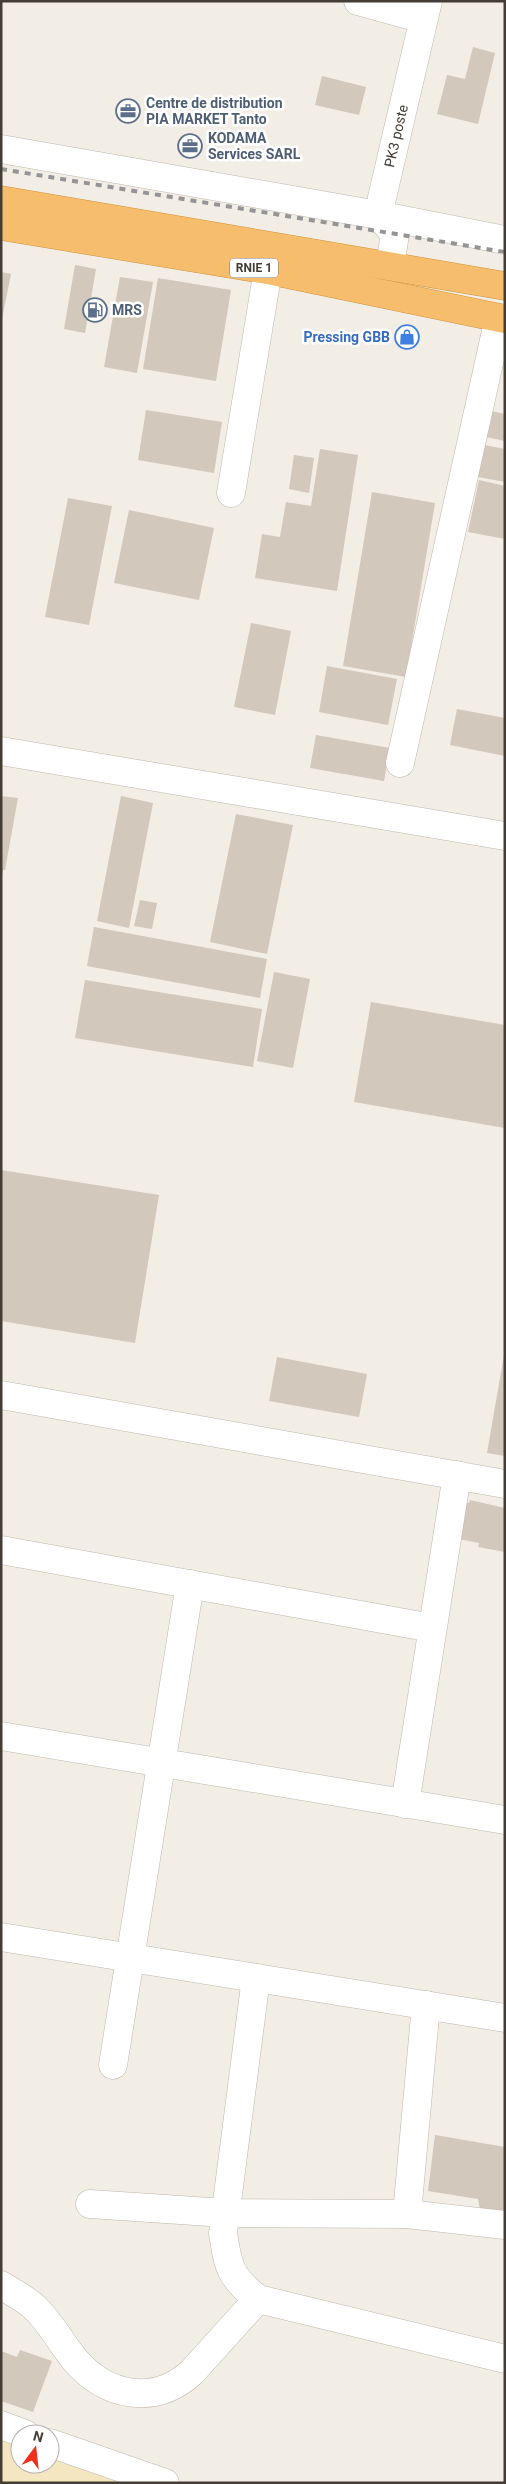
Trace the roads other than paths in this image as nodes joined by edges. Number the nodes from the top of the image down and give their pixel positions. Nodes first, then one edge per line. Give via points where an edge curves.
1 (358, 1) edge
2 (425, 10) edge
3 (1, 149) edge
4 (1, 200) edge
5 (378, 215) junction
6 (1, 226) edge
7 (505, 240) edge
8 (390, 266) junction
9 (268, 270) junction
10 (505, 286) edge
11 (502, 318) edge
12 (231, 493) dead end
13 (1, 751) edge
14 (400, 763) dead end
15 (505, 836) edge
16 (1, 1395) edge
17 (457, 1475) junction
18 (505, 1484) edge
19 (1, 1550) edge
20 (190, 1584) junction
21 (432, 1628) junction
22 (1, 1736) edge
23 (161, 1762) junction
24 (405, 1804) junction
25 (505, 1820) edge
26 (1, 1937) edge
27 (130, 1958) junction
28 (256, 1978) junction
29 (426, 2005) junction
30 (505, 2018) edge
31 (113, 2065) dead end
32 (90, 2204) dead end
33 (226, 2213) junction
34 (407, 2214) junction
35 (505, 2225) edge
36 (1, 2285) edge
37 (258, 2299) junction
38 (505, 2359) edge
39 (60, 2446) edge
40 (165, 2483) edge

1 - 2 street
2 - 5 street, PK3 poste
3 - 5 street
4 - 8 highway, RNIE 1
5 - 7 street
5 - 8 street via 395,234
6 - 9 highway, RNIE 1
8 - 10 highway, RNIE 1
9 - 11 highway, RNIE 1
9 - 12 street
11 - 14 street
13 - 15 street
16 - 17 street
17 - 18 street
17 - 21 street
19 - 20 street
20 - 21 street
20 - 23 street
21 - 24 street
22 - 23 street
23 - 24 street
23 - 27 street
24 - 25 street
26 - 27 street
27 - 28 street
27 - 31 street
28 - 29 street
28 - 33 street
29 - 30 street
29 - 34 street
32 - 33 street
33 - 34 street
33 - 37 street via 223,2233 226,2258 238,2284
34 - 35 street
36 - 37 street via 34,2306 90,2376 130,2392 152,2394 181,2382
37 - 38 street
39 - 40 street

